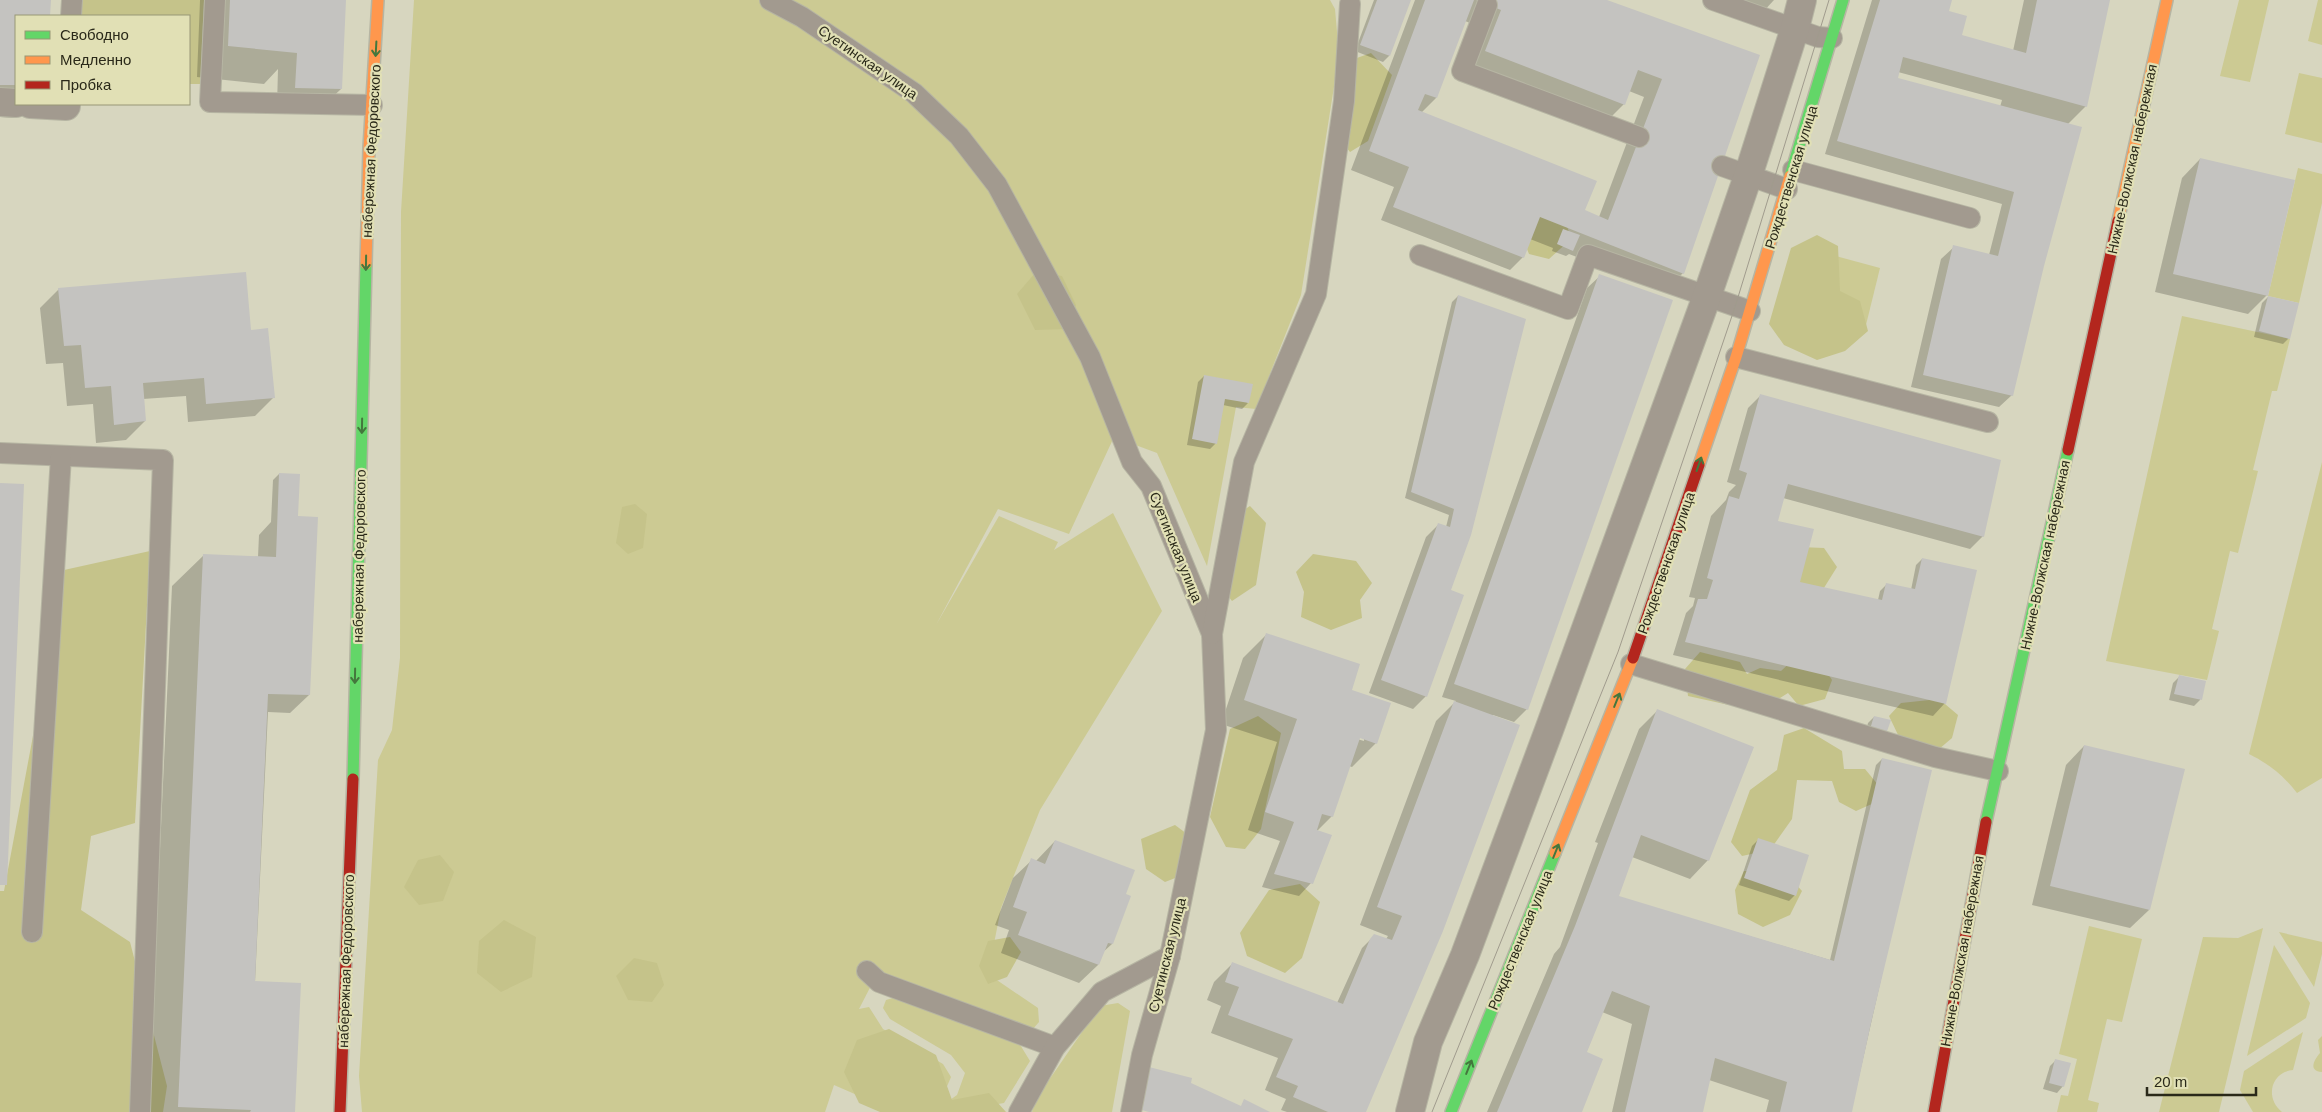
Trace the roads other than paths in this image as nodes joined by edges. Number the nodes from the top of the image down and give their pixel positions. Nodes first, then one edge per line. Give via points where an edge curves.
1 (72, 0) edge
2 (215, 0) edge
3 (378, 0) edge
4 (770, 0) edge
5 (1713, 0) edge
6 (1802, 0) edge
7 (1843, 0) edge
8 (2167, 0) edge
9 (1350, 4) dead end
10 (1487, 5) dead end
11 (71, 15) edge
12 (1795, 28) junction
13 (1832, 38) junction
14 (0, 102) edge
15 (15, 103) edge
16 (372, 106) junction
17 (1639, 137) dead end
18 (1722, 166) dead end
19 (1748, 176) junction
20 (1790, 180) junction
21 (1970, 218) dead end
22 (1420, 255) dead end
23 (1707, 296) junction
24 (1750, 311) junction
25 (1736, 357) junction
26 (1988, 422) dead end
27 (0, 453) edge
28 (60, 456) junction
29 (1212, 634) junction
30 (1631, 664) junction
31 (1998, 771) junction
32 (32, 932) dead end
33 (1170, 956) junction
34 (868, 971) dead end
35 (1055, 1047) junction
36 (140, 1112) edge
37 (340, 1112) edge
38 (1019, 1112) edge
39 (1131, 1112) edge
40 (1410, 1112) edge
41 (1451, 1112) edge
42 (1934, 1112) edge

1 - 11 lane
2 - 16 lane via 210,102
3 -> 16 street, набережная Федоровского
4 - 29 lane, Суетинская улица via 802,17 914,93 959,136 997,185 1090,357 1132,462 1151,486
5 - 12 lane
6 - 12 street
7 - 13 street, Рождественская улица
8 - 31 street, Нижне-Волжская набережная
9 - 29 lane via 1344,101 1316,294 1244,462
10 - 17 lane via 1462,71
12 - 13 lane
12 - 19 street
13 - 20 street, Рождественская улица
14 - 15 street
16 -> 37 street, набережная Федоровского
18 - 19 lane
19 - 20 lane
19 - 23 street
20 - 21 lane
20 - 24 street, Рождественская улица
22 - 23 lane via 1568,309 1588,255
23 - 24 lane
23 - 40 street via 1465,955 1428,1042
24 - 25 street, Рождественская улица
25 - 26 lane
30 -> 25 street, Рождественская улица
27 - 28 lane
28 - 32 lane
28 - 36 lane via 163,460
29 - 33 lane, Суетинская улица via 1216,730
30 - 31 lane via 1935,757
41 -> 30 street, Рождественская улица
31 - 42 street, Нижне-Волжская набережная via 1982,838
33 - 35 lane via 1102,992
33 - 39 lane, Суетинская улица via 1142,1054
34 - 35 lane via 879,982
35 - 38 lane

